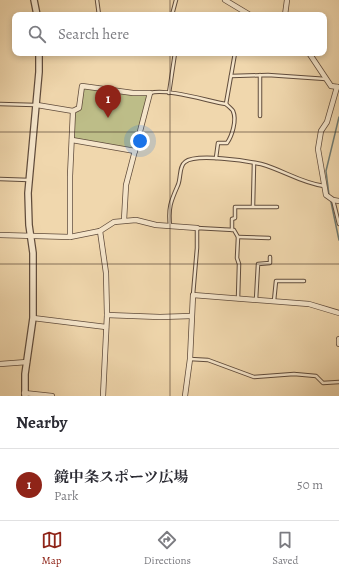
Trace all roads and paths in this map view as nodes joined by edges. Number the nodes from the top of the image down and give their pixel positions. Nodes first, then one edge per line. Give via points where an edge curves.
1 (34, 0) edge
2 (97, 0) edge
3 (176, 0) edge
4 (226, 0) edge
5 (288, 0) edge
6 (36, 12) edge
7 (99, 12) edge
8 (173, 12) edge
9 (241, 12) edge
10 (286, 12) edge
11 (39, 56) edge
12 (174, 56) edge
13 (234, 56) edge
14 (312, 56) edge
15 (260, 75) junction
16 (231, 76) junction
17 (326, 79) junction
18 (338, 87) edge
19 (150, 93) junction
20 (169, 93) junction
21 (0, 104) edge
22 (226, 104) junction
23 (37, 105) junction
24 (73, 111) junction
25 (260, 116) dead end
26 (72, 140) junction
27 (135, 151) junction
28 (216, 158) junction
29 (254, 163) junction
30 (0, 179) edge
31 (29, 180) junction
32 (324, 186) junction
33 (333, 200) junction
34 (339, 201) edge
35 (253, 206) junction
36 (277, 207) dead end
37 (124, 220) junction
38 (339, 224) edge
39 (170, 226) junction
40 (197, 228) junction
41 (232, 230) junction
42 (100, 231) junction
43 (0, 235) edge
44 (31, 237) junction
45 (70, 237) junction
46 (238, 237) junction
47 (269, 238) dead end
48 (270, 257) dead end
49 (304, 281) dead end
50 (193, 295) junction
51 (238, 299) junction
52 (256, 300) junction
53 (274, 302) junction
54 (339, 313) edge
55 (107, 315) junction
56 (191, 316) junction
57 (33, 318) junction
58 (106, 327) junction
59 (339, 340) edge
60 (339, 344) edge
61 (190, 359) junction
62 (27, 362) junction
63 (0, 364) edge
64 (339, 382) edge
65 (25, 394) edge
66 (52, 396) edge
67 (103, 396) edge
68 (185, 396) edge

1 - 6 street
2 - 7 lane
3 - 8 lane
4 - 9 street
5 - 10 street
11 - 23 street
12 - 20 lane
13 - 16 lane
14 - 17 street
15 - 16 lane
15 - 17 lane
15 - 25 lane
16 - 22 lane
17 - 18 street via 331,86
18 - 32 street via 327,122 321,131 318,149
19 - 20 lane
19 - 24 street via 82,86 79,108
19 - 27 street
20 - 22 lane
21 - 23 lane
22 - 28 lane via 234,116 232,136 227,143 218,143
23 - 24 street
23 - 31 street
24 - 26 street
26 - 27 street
26 - 45 street
27 - 37 street via 126,185
28 - 29 lane
28 - 39 lane via 186,160 183,164 178,184 172,194
29 - 32 lane via 309,184
29 - 35 lane
30 - 31 lane
31 - 44 street
32 - 33 street via 326,195
33 - 34 street
33 - 38 lane
35 - 36 lane
35 - 41 lane via 235,207
37 - 39 street
37 - 42 street via 114,222
39 - 40 street
40 - 41 lane
40 - 50 lane
41 - 46 lane
42 - 45 street
42 - 55 street via 106,273
43 - 44 street
44 - 45 street
44 - 57 street
46 - 47 lane
46 - 51 lane
48 - 52 lane via 270,263 258,264
49 - 53 lane via 276,281
50 - 51 street
50 - 56 street
51 - 52 street
52 - 53 street
53 - 54 street via 309,304
55 - 56 street
55 - 58 street
56 - 61 street
57 - 58 street
57 - 62 street
58 - 67 street
59 - 60 street
61 - 64 lane via 208,360 254,377 294,374 316,376 323,383
61 - 68 street
62 - 63 street
62 - 65 street
65 - 66 street

